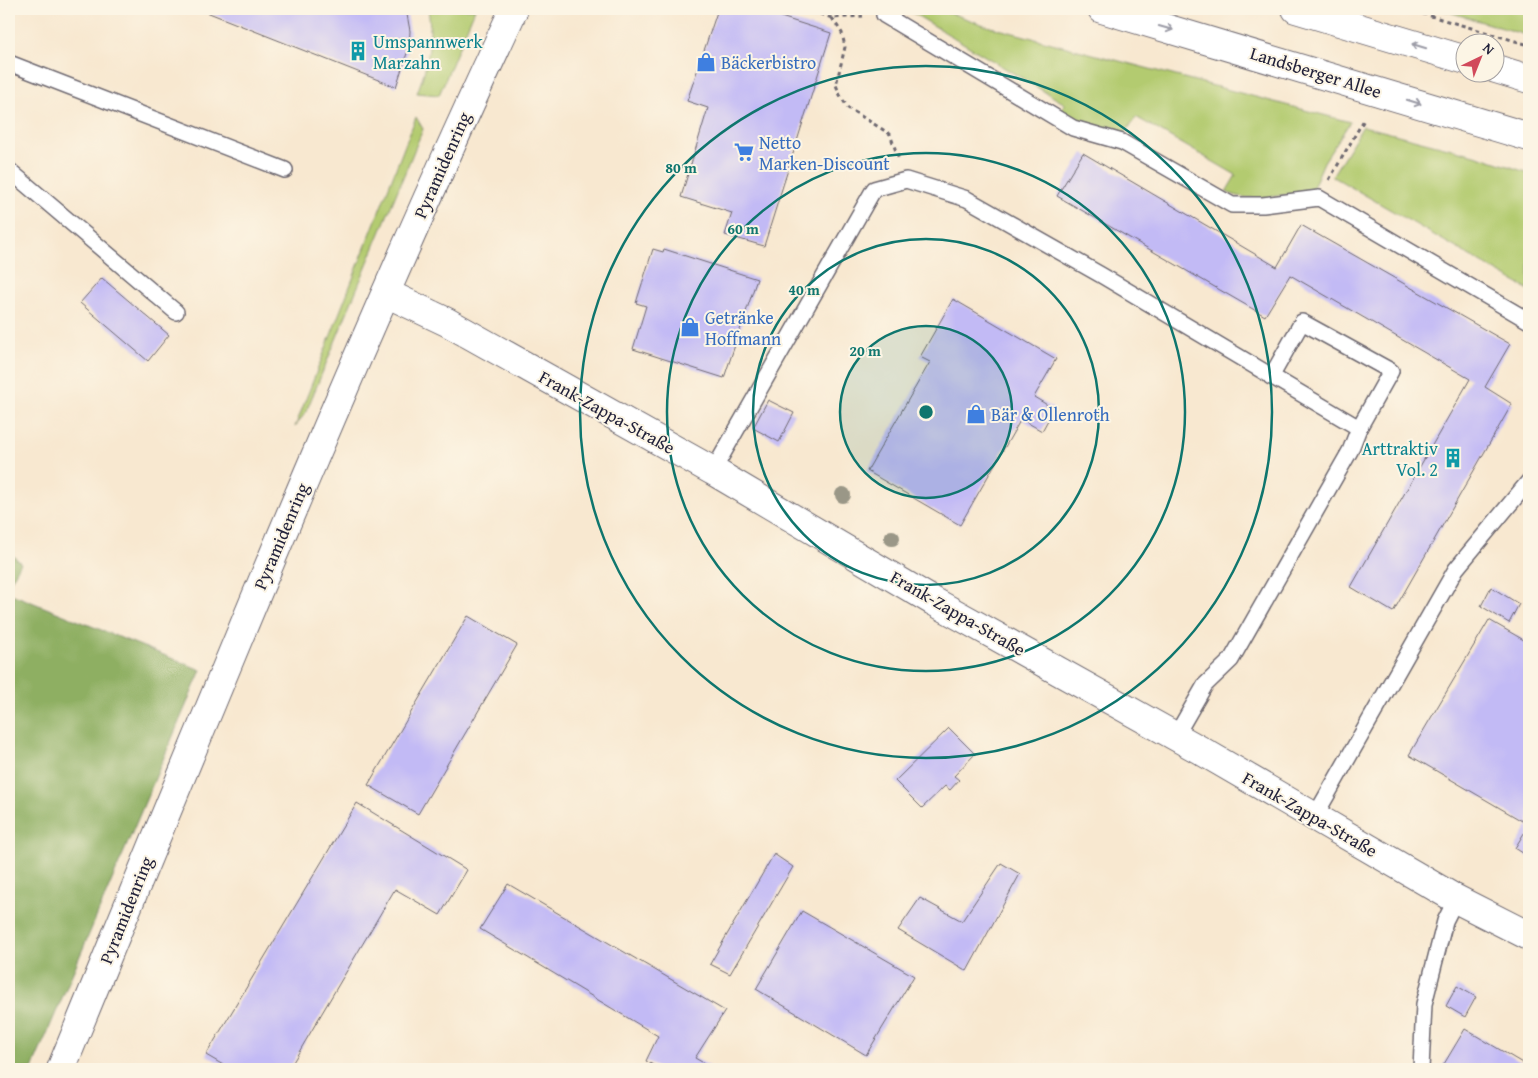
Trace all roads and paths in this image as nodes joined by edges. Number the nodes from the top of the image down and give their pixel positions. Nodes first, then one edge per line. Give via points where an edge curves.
1 (514, 9) edge
2 (805, 9) edge
3 (1102, 9) edge
4 (1296, 9) edge
5 (1407, 9) edge
6 (884, 15) joint
7 (832, 18) junction
8 (1529, 46) edge
9 (1456, 57) edge
10 (9, 63) edge
11 (1506, 72) edge
12 (1529, 79) edge
13 (1366, 115) dead end
14 (1529, 137) edge
15 (1340, 160) dead end
16 (9, 170) edge
17 (285, 170) dead end
18 (906, 180) junction
19 (386, 293) junction
20 (176, 312) dead end
21 (1529, 321) edge
22 (1271, 378) junction
23 (1359, 428) junction
24 (713, 472) junction
25 (1529, 481) edge
26 (1176, 737) junction
27 (1315, 816) junction
28 (1456, 899) junction
29 (1529, 936) edge
30 (61, 1069) edge
31 (1421, 1069) edge

1 - 19 street, Pyramidenring
2 - 7 path
3 -> 14 street, Landsberger Allee
9 -> 4 street
5 - 8 path
6 - 7 path
6 - 21 lane via 1074,128 1122,142 1232,205 1319,198
7 - 18 path via 845,46 836,84 840,95 848,108 890,134
10 - 17 lane
11 - 12 street
13 - 15 path
16 - 20 lane
18 - 22 lane via 967,199 1101,275
18 - 24 lane via 874,189
19 - 24 street, Frank-Zappa-Straße via 447,322
19 - 30 street, Pyramidenring
22 - 23 lane
22 - 23 lane via 1302,322 1391,371
23 - 26 lane via 1350,451 1231,660 1205,685
24 - 26 street, Frank-Zappa-Straße via 933,601
25 - 27 lane via 1456,569
26 - 27 street, Frank-Zappa-Straße
27 - 28 street, Frank-Zappa-Straße
28 - 29 street, Frank-Zappa-Straße
28 - 31 lane via 1446,921 1424,1004

